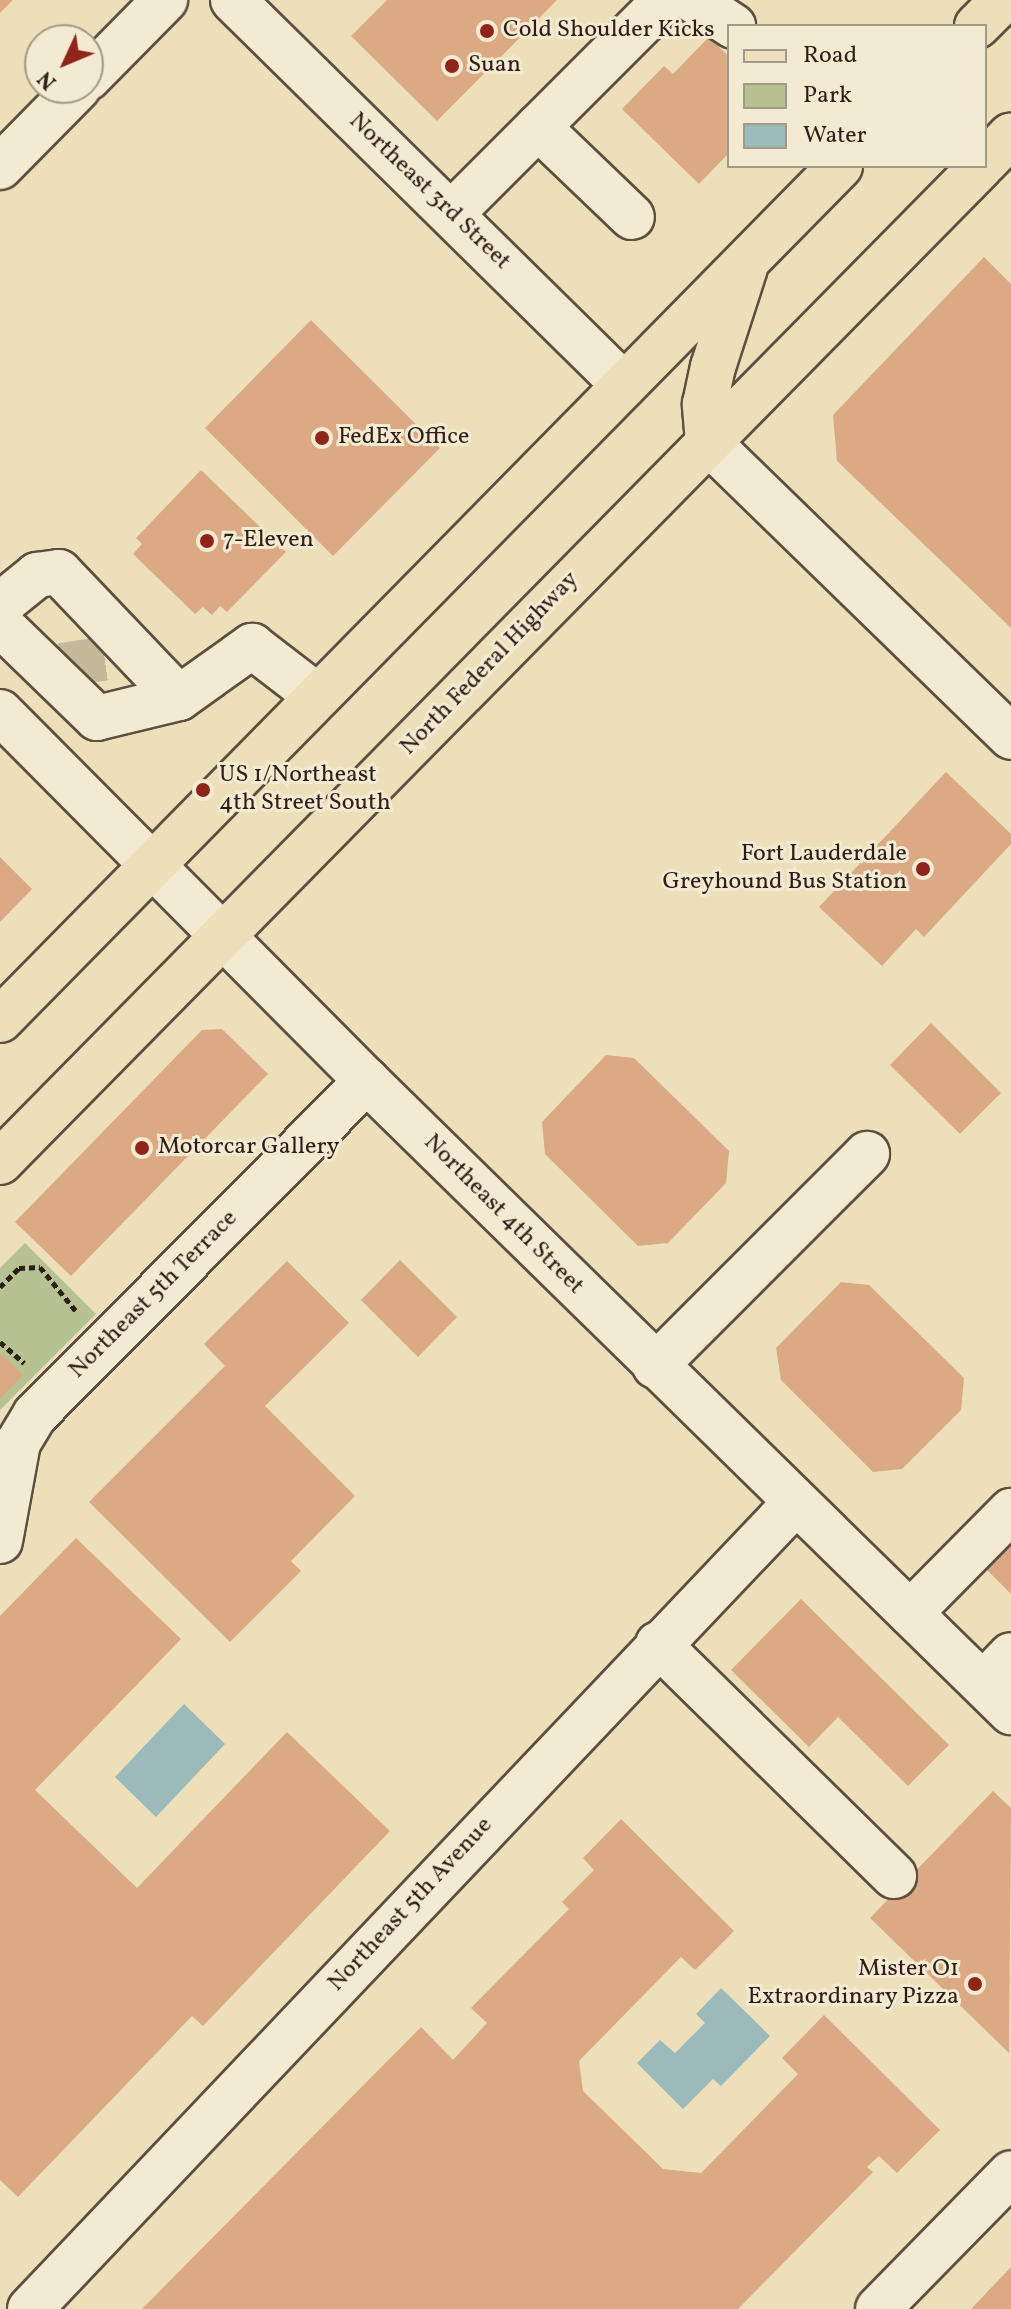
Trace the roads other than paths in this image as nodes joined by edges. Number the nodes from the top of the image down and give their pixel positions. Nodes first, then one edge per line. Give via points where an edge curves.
1 (165, 0) edge
2 (233, 0) edge
3 (665, 0) edge
4 (693, 0) edge
5 (1003, 0) edge
6 (730, 24) edge
7 (979, 24) edge
8 (104, 62) edge
9 (59, 104) edge
10 (538, 127) junction
11 (1011, 135) edge
12 (6, 149) edge
13 (987, 160) edge
14 (838, 168) edge
15 (979, 168) edge
16 (451, 214) junction
17 (632, 217) dead end
18 (748, 259) junction
19 (624, 385) junction
20 (708, 442) junction
21 (0, 605) edge
22 (0, 624) edge
23 (317, 696) junction
24 (179, 698) junction
25 (0, 712) edge
26 (1011, 737) edge
27 (152, 865) junction
28 (223, 938) junction
29 (0, 1020) edge
30 (367, 1081) junction
31 (867, 1154) dead end
32 (0, 1162) edge
33 (655, 1366) junction
34 (795, 1503) junction
35 (1011, 1511) edge
36 (0, 1541) edge
37 (910, 1613) junction
38 (658, 1644) junction
39 (1002, 1684) edge
40 (894, 1876) dead end
41 (1011, 2173) edge
42 (30, 2309) edge
43 (878, 2309) edge

1 - 8 street
2 - 16 street, Northeast 3rd Street
3 - 10 street
4 - 6 street
5 - 7 main road
9 - 12 street
10 - 16 street
10 - 17 street
11 - 13 main road
14 - 18 main road
15 - 20 main road, North Federal Highway
16 - 19 street, Northeast 3rd Street
18 - 19 main road
18 - 20 main road via 713,367 705,404
19 - 23 main road
20 - 26 street
20 - 28 main road, North Federal Highway
21 - 24 street via 37,575 59,572 127,656
22 - 24 street via 53,666 97,718
23 - 24 street via 252,646
23 - 27 main road
25 - 27 street, Northeast 4th Street
27 - 28 street, Northeast 4th Street
27 - 29 main road
28 - 30 street, Northeast 4th Street
28 - 32 main road, North Federal Highway
30 - 33 street, Northeast 4th Street
30 - 36 street, Northeast 5th Terrace via 35,1415 18,1443
31 - 33 street
33 - 34 street, Northeast 4th Street
34 - 37 street, Northeast 4th Street
34 - 38 street, Northeast 5th Avenue
35 - 37 street
37 - 39 street, Northeast 4th Street
38 - 40 street
38 - 42 street, Northeast 5th Avenue
41 - 43 street

